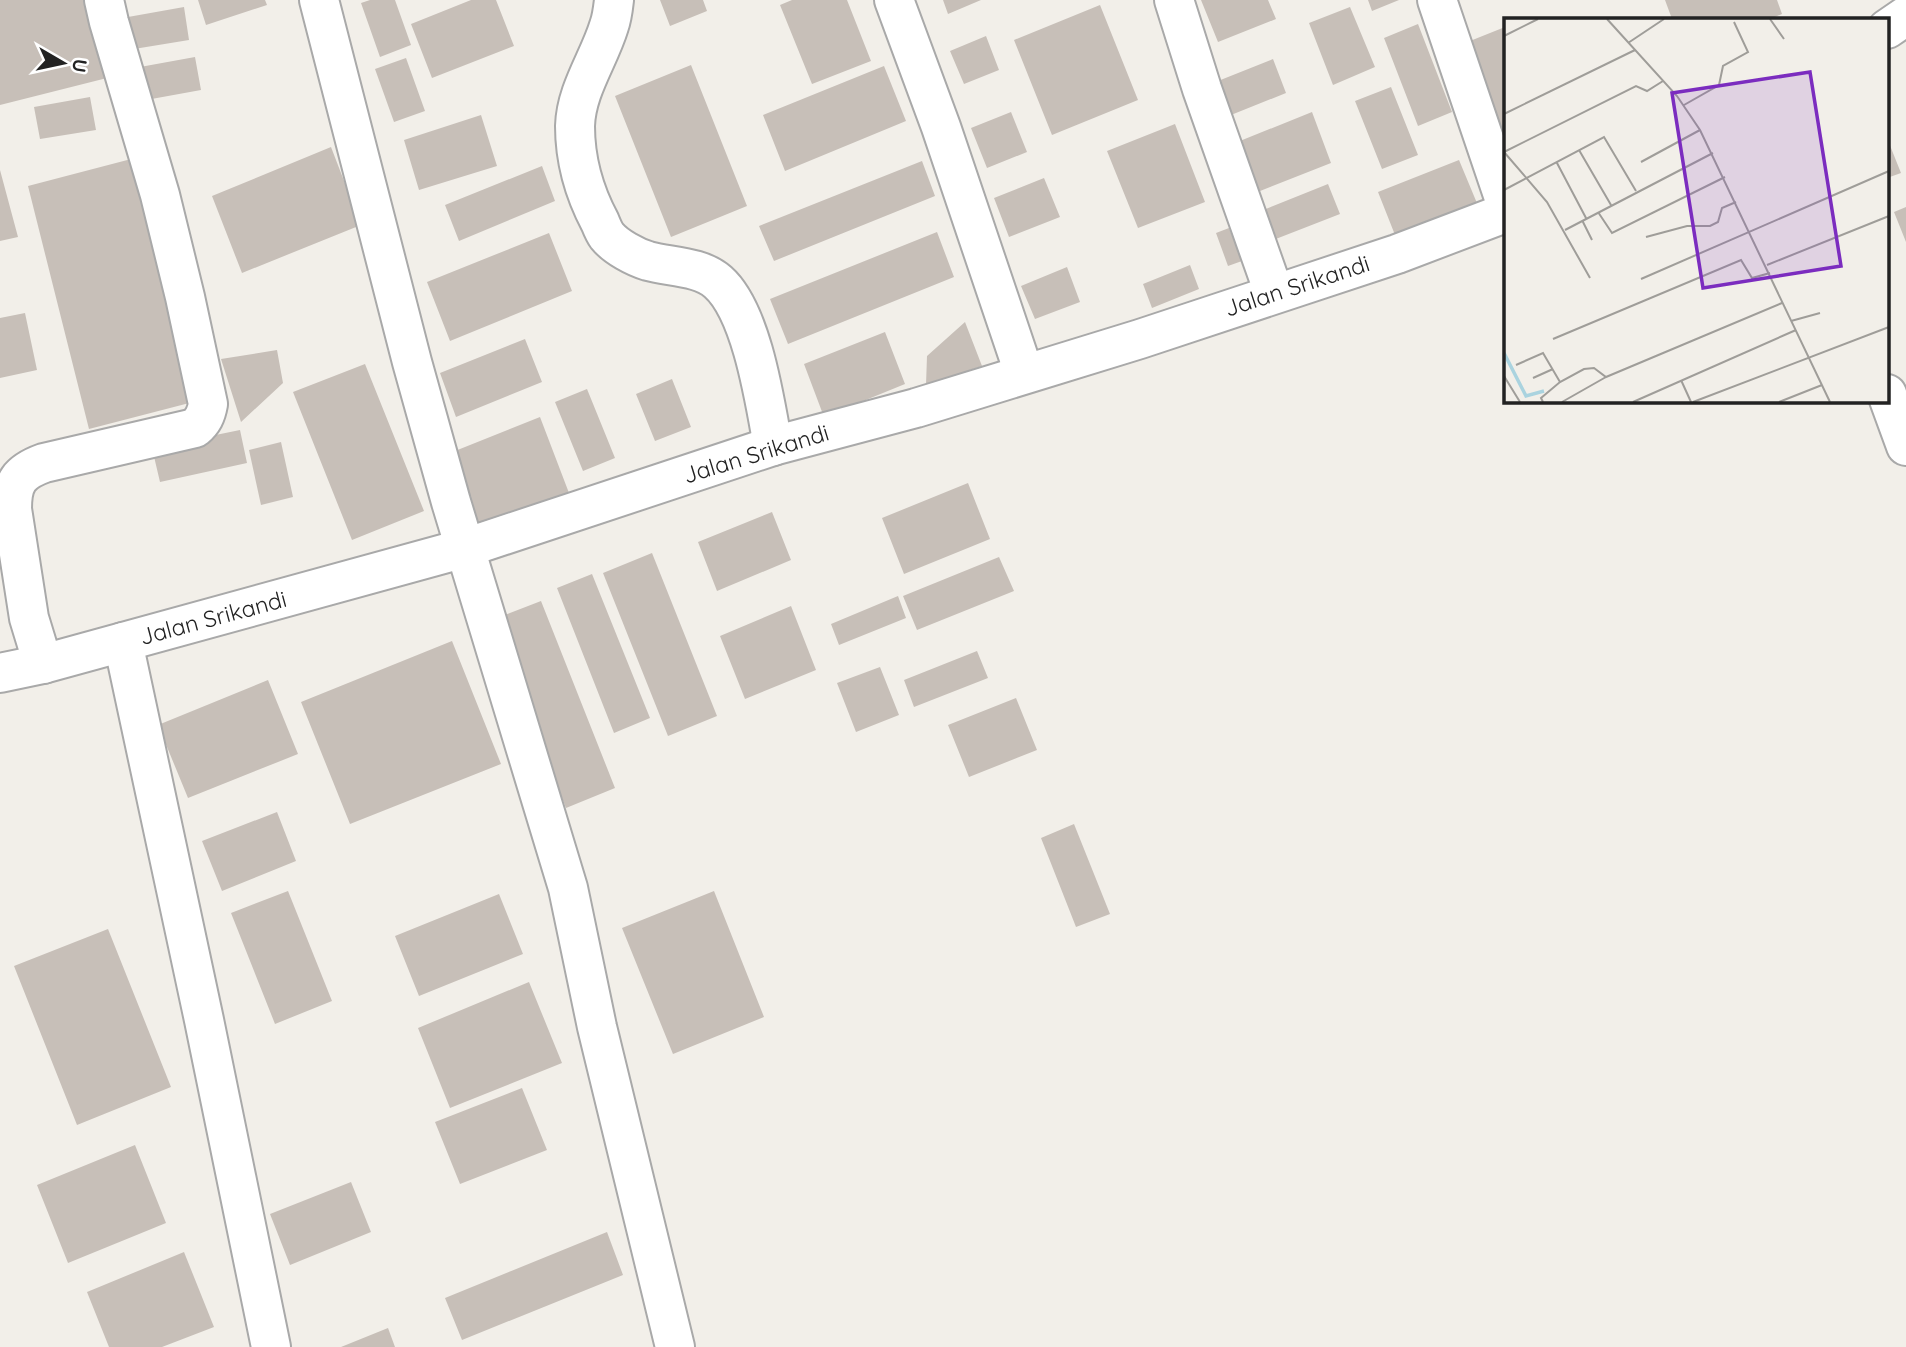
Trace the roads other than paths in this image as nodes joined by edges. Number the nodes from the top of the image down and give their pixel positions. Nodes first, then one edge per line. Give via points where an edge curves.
1 (104, 0) edge
2 (319, 0) edge
3 (614, 0) edge
4 (894, 0) edge
5 (1174, 0) edge
6 (1437, 0) edge
7 (1906, 16) edge
8 (1888, 28) edge
9 (1504, 198) edge
10 (1504, 213) edge
11 (1274, 293) junction
12 (1024, 373) junction
13 (1888, 397) edge
14 (773, 446) junction
15 (1906, 446) edge
16 (466, 548) junction
17 (122, 642) junction
18 (43, 664) junction
19 (0, 673) edge
20 (271, 1347) edge
21 (675, 1347) edge

1 - 18 street via 160,195 208,404 195,428 44,463 17,480 12,509 29,618
2 - 16 street via 412,362
3 - 14 street via 575,124 577,160 588,200 608,238 625,250 703,274 718,282 735,303 748,335
4 - 12 street
5 - 11 street
6 - 9 street
7 - 8 street
10 - 11 street, Jalan Srikandi
11 - 12 street, Jalan Srikandi
12 - 14 street, Jalan Srikandi
13 - 15 street
14 - 16 street, Jalan Srikandi
16 - 17 street, Jalan Srikandi
16 - 21 street via 568,888
17 - 18 street, Jalan Srikandi
17 - 20 street
18 - 19 street, Jalan Srikandi

